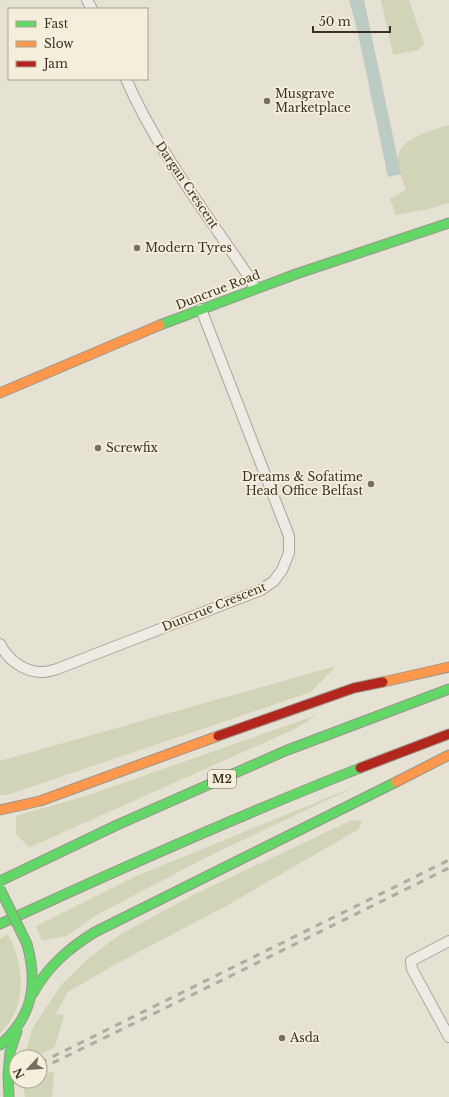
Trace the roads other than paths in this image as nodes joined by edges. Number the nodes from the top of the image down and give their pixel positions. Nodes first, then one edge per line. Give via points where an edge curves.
1 (126, 80) edge
2 (449, 223) edge
3 (255, 288) junction
4 (201, 309) junction
5 (0, 392) edge
6 (0, 644) edge
7 (449, 667) edge
8 (449, 688) edge
9 (449, 734) edge
10 (449, 755) edge
11 (0, 810) edge
12 (0, 881) edge
13 (0, 889) edge
14 (0, 924) edge
15 (449, 941) edge
16 (33, 993) junction
17 (19, 1024) junction
18 (449, 1037) edge
19 (0, 1045) edge
20 (9, 1097) edge

1 - 3 street, Dargan Crescent via 136,103 161,147
2 - 3 main road, Duncrue Road
3 - 4 main road, Duncrue Road
4 - 5 main road, Duncrue Road
4 - 6 street, Duncrue Crescent via 289,536 289,553 282,570 274,581 261,590 57,669 45,672 29,671 14,662
7 - 11 main road via 354,688 40,801
8 - 12 main road, M2 via 285,751 117,825
9 - 14 main road via 299,792 128,865
10 - 16 main road via 95,932 73,945 52,965 40,977
13 - 16 main road, bridge via 27,944 32,963
15 - 18 street via 411,961 412,968
16 - 17 main road
17 - 19 main road
17 - 20 main road via 10,1052

